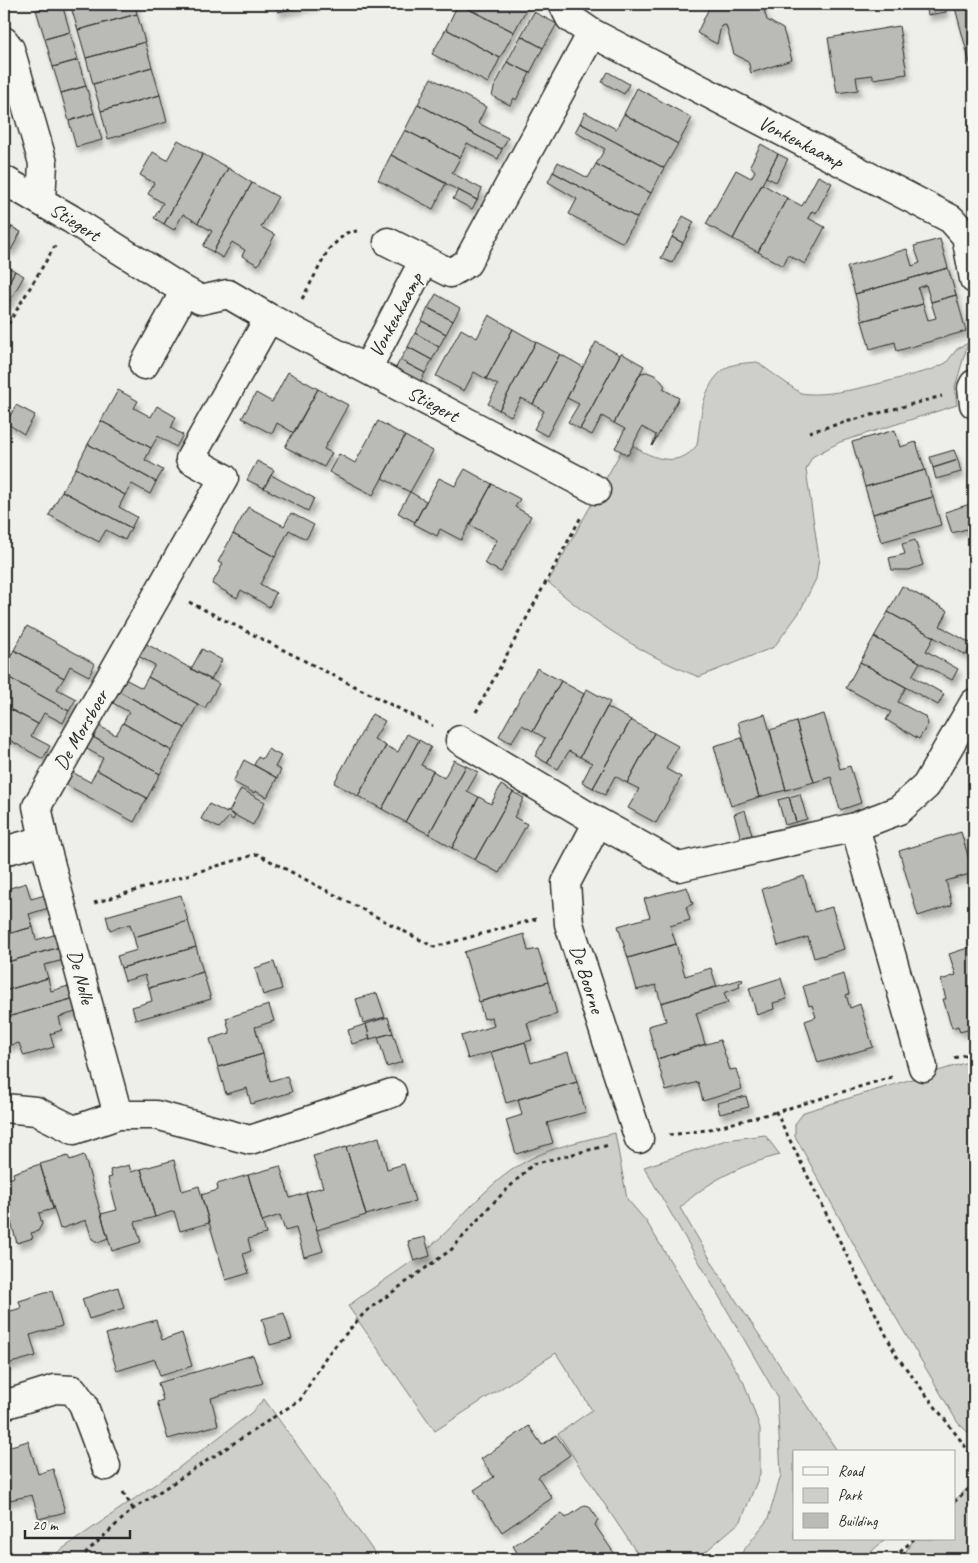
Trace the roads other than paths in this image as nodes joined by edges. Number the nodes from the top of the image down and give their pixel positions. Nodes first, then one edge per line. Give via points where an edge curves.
1 (563, 4) edge
2 (592, 33) junction
3 (4, 41) edge
4 (4, 180) edge
5 (41, 201) junction
6 (388, 242) road end
7 (424, 260) junction
8 (974, 279) edge
9 (185, 291) junction
10 (278, 323) junction
11 (144, 365) dead end
12 (367, 369) junction
13 (596, 490) road end
14 (974, 704) edge
15 (460, 740) road end
16 (598, 822) junction
17 (855, 827) junction
18 (44, 840) junction
19 (4, 851) edge
20 (923, 1068) road end
21 (392, 1093) dead end
22 (4, 1108) edge
23 (118, 1115) junction
24 (639, 1139) road end
25 (4, 1405) edge
26 (106, 1466) dead end

1 - 2 street, Vonkenkaamp via 570,18
2 - 7 street, Vonkenkaamp via 467,263 450,273
2 - 8 street, Vonkenkaamp via 950,219 966,236
3 - 5 street, Stiegert via 10,50 43,163
4 - 5 street, Stiegert
5 - 9 street, Stiegert
6 - 7 street, Vonkenkaamp
7 - 12 street, Vonkenkaamp
9 - 10 street, Stiegert via 201,300 228,294
9 - 11 street
10 - 12 street, Stiegert
10 - 18 street, De Morsboer via 190,459 224,478 37,806
12 - 13 street, Stiegert
14 - 17 street via 926,786 899,810
15 - 16 street
16 - 17 street via 679,867
16 - 24 street, De Boorne via 566,884 569,924
17 - 20 street
18 - 19 street
18 - 23 street, De Nolle
21 - 23 street via 250,1140 156,1115
22 - 23 street via 36,1111 74,1130
25 - 26 street via 55,1389 73,1390 83,1404

